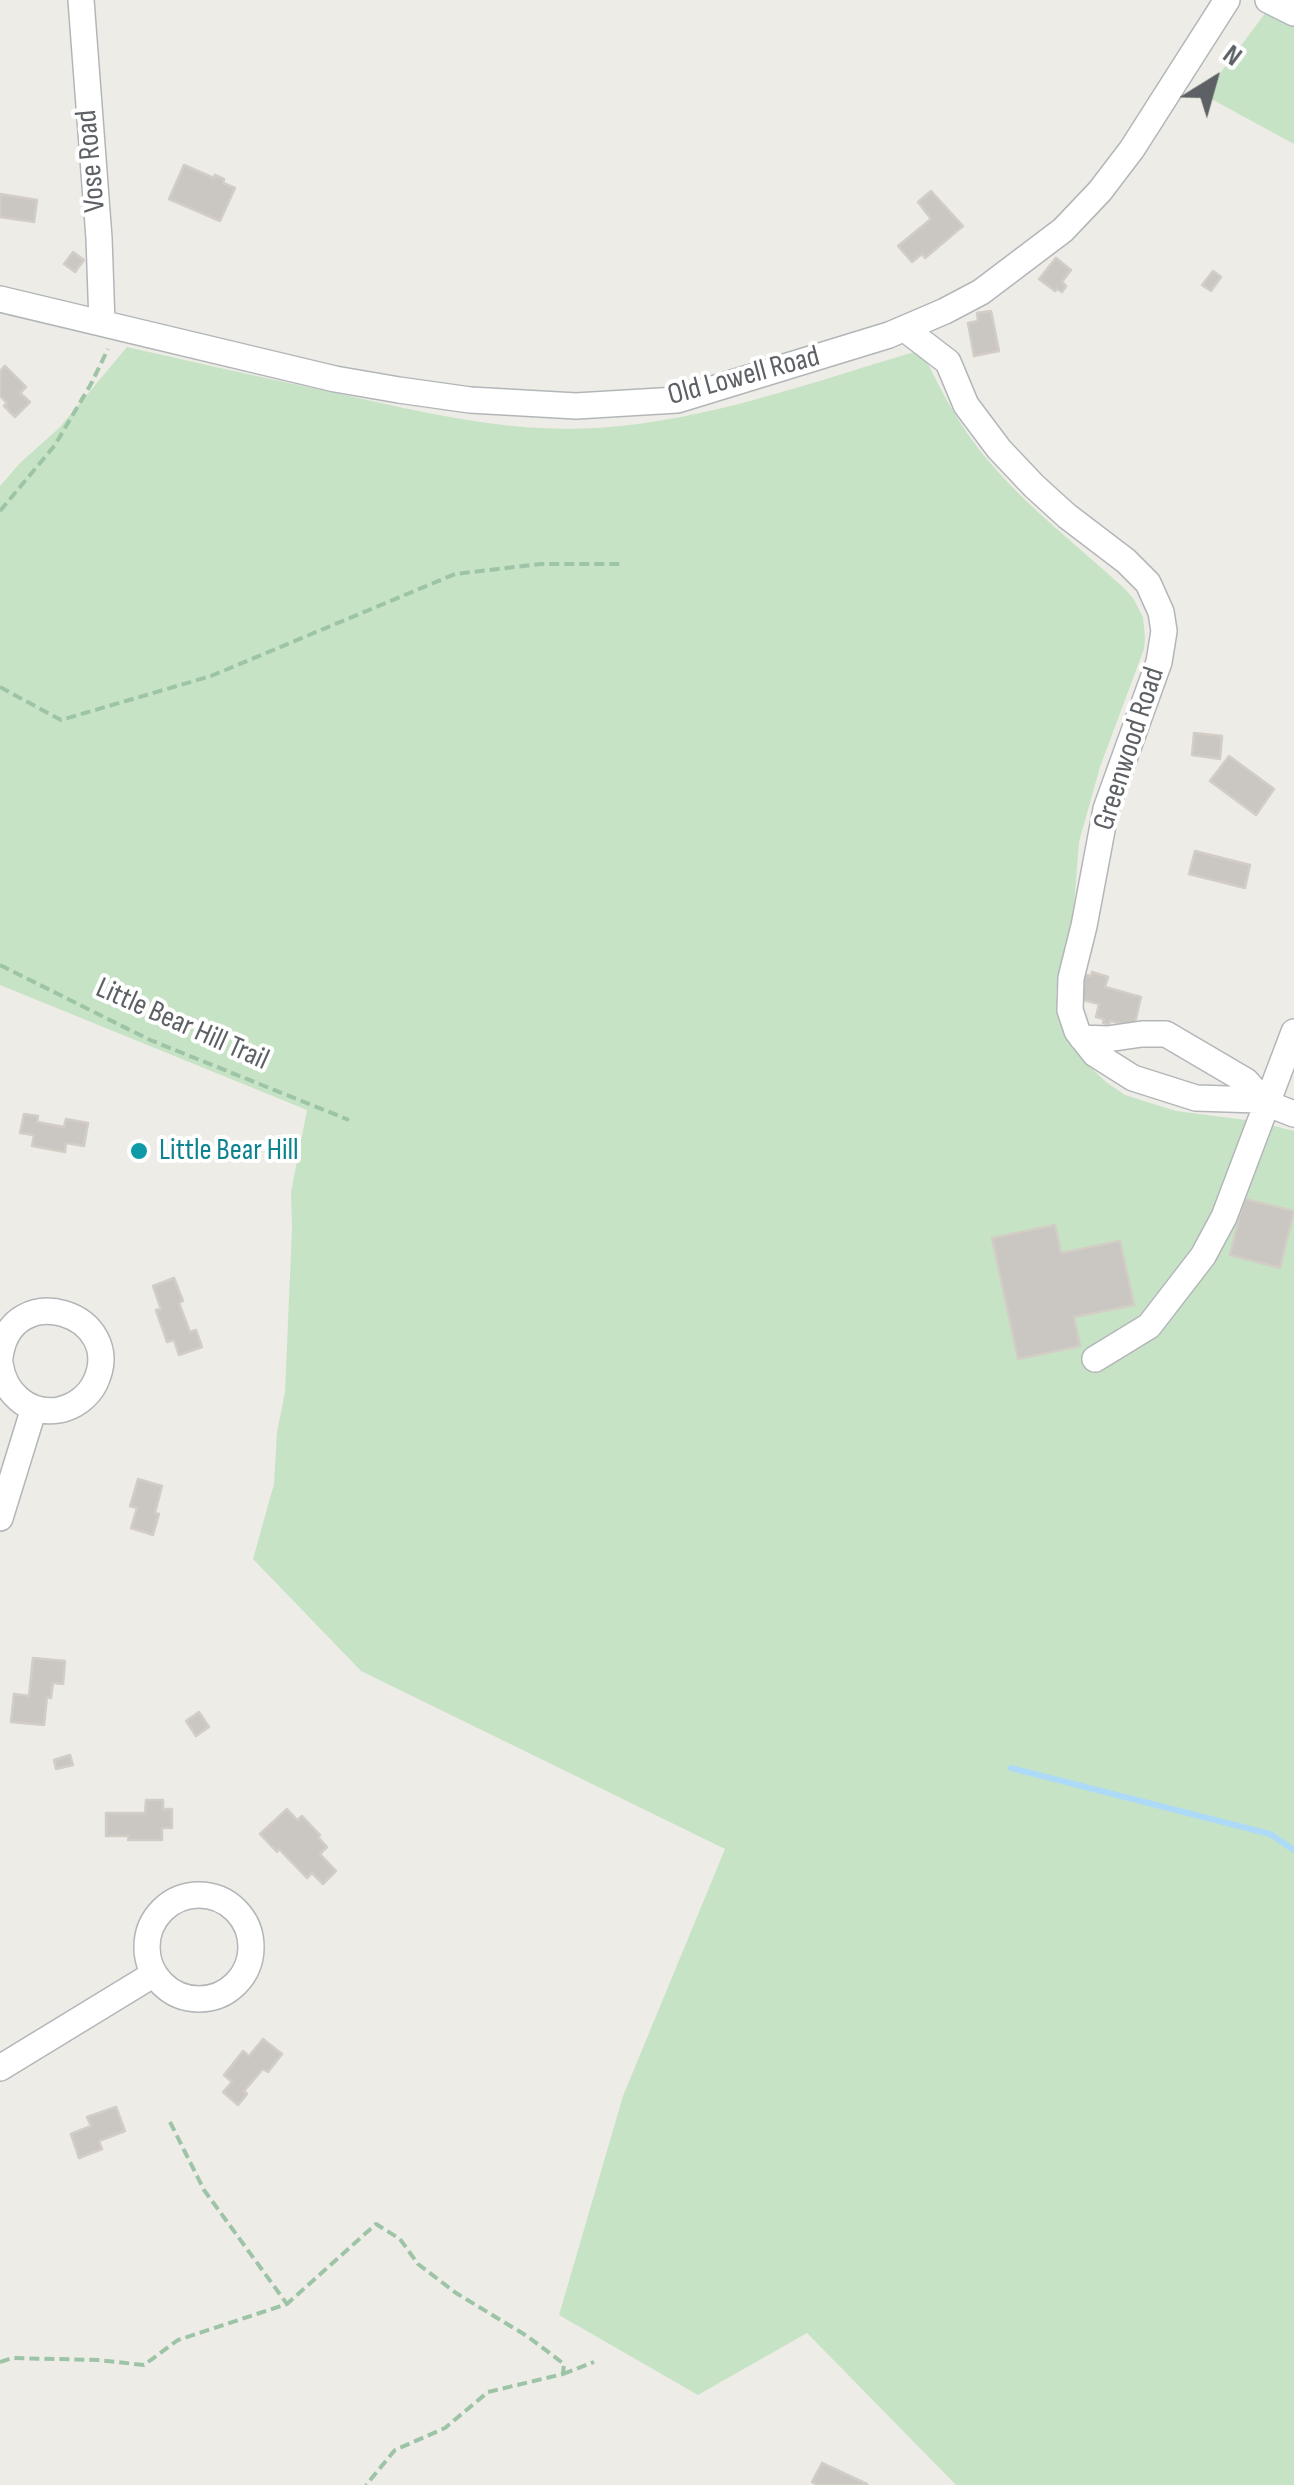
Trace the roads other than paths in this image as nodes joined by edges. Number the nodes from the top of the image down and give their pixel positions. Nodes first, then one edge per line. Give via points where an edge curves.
1 (81, 0) edge
2 (1227, 0) edge
3 (1268, 0) edge
4 (1294, 13) edge
5 (0, 300) edge
6 (956, 305) junction
7 (110, 325) junction
8 (905, 328) junction
9 (948, 362) junction
10 (1294, 1032) edge
11 (1082, 1038) junction
12 (1266, 1104) junction
13 (1294, 1114) edge
14 (1095, 1358) dead end
15 (0, 1360) edge
16 (34, 1408) junction
17 (0, 1518) edge
18 (154, 1974) junction
19 (0, 2068) edge

1 - 7 street, Vose Road
2 - 6 street, Old Lowell Road via 1100,192 1063,230
3 - 4 street
5 - 7 street, Old Lowell Road
6 - 8 street, Old Lowell Road
6 - 9 street
7 - 8 street, Old Lowell Road via 367,384 470,400 576,406 677,400
8 - 9 street, Greenwood Road
9 - 11 street, Greenwood Road via 966,405 999,449 1148,584 1161,612 1160,662 1106,809 1071,978 1070,1010
10 - 12 street
11 - 12 street via 1134,1078 1196,1098
11 - 12 street via 1166,1034 1246,1081
12 - 13 street
12 - 14 street via 1203,1256 1148,1326
15 - 16 street via 9,1390
15 - 16 street via 10,1330 36,1312 67,1314 91,1332 100,1362 90,1391 65,1408
16 - 17 street
18 - 18 street via 182,1997 217,1996 244,1974 250,1956 245,1923 206,1895 173,1901 150,1926 146,1942
18 - 19 street

